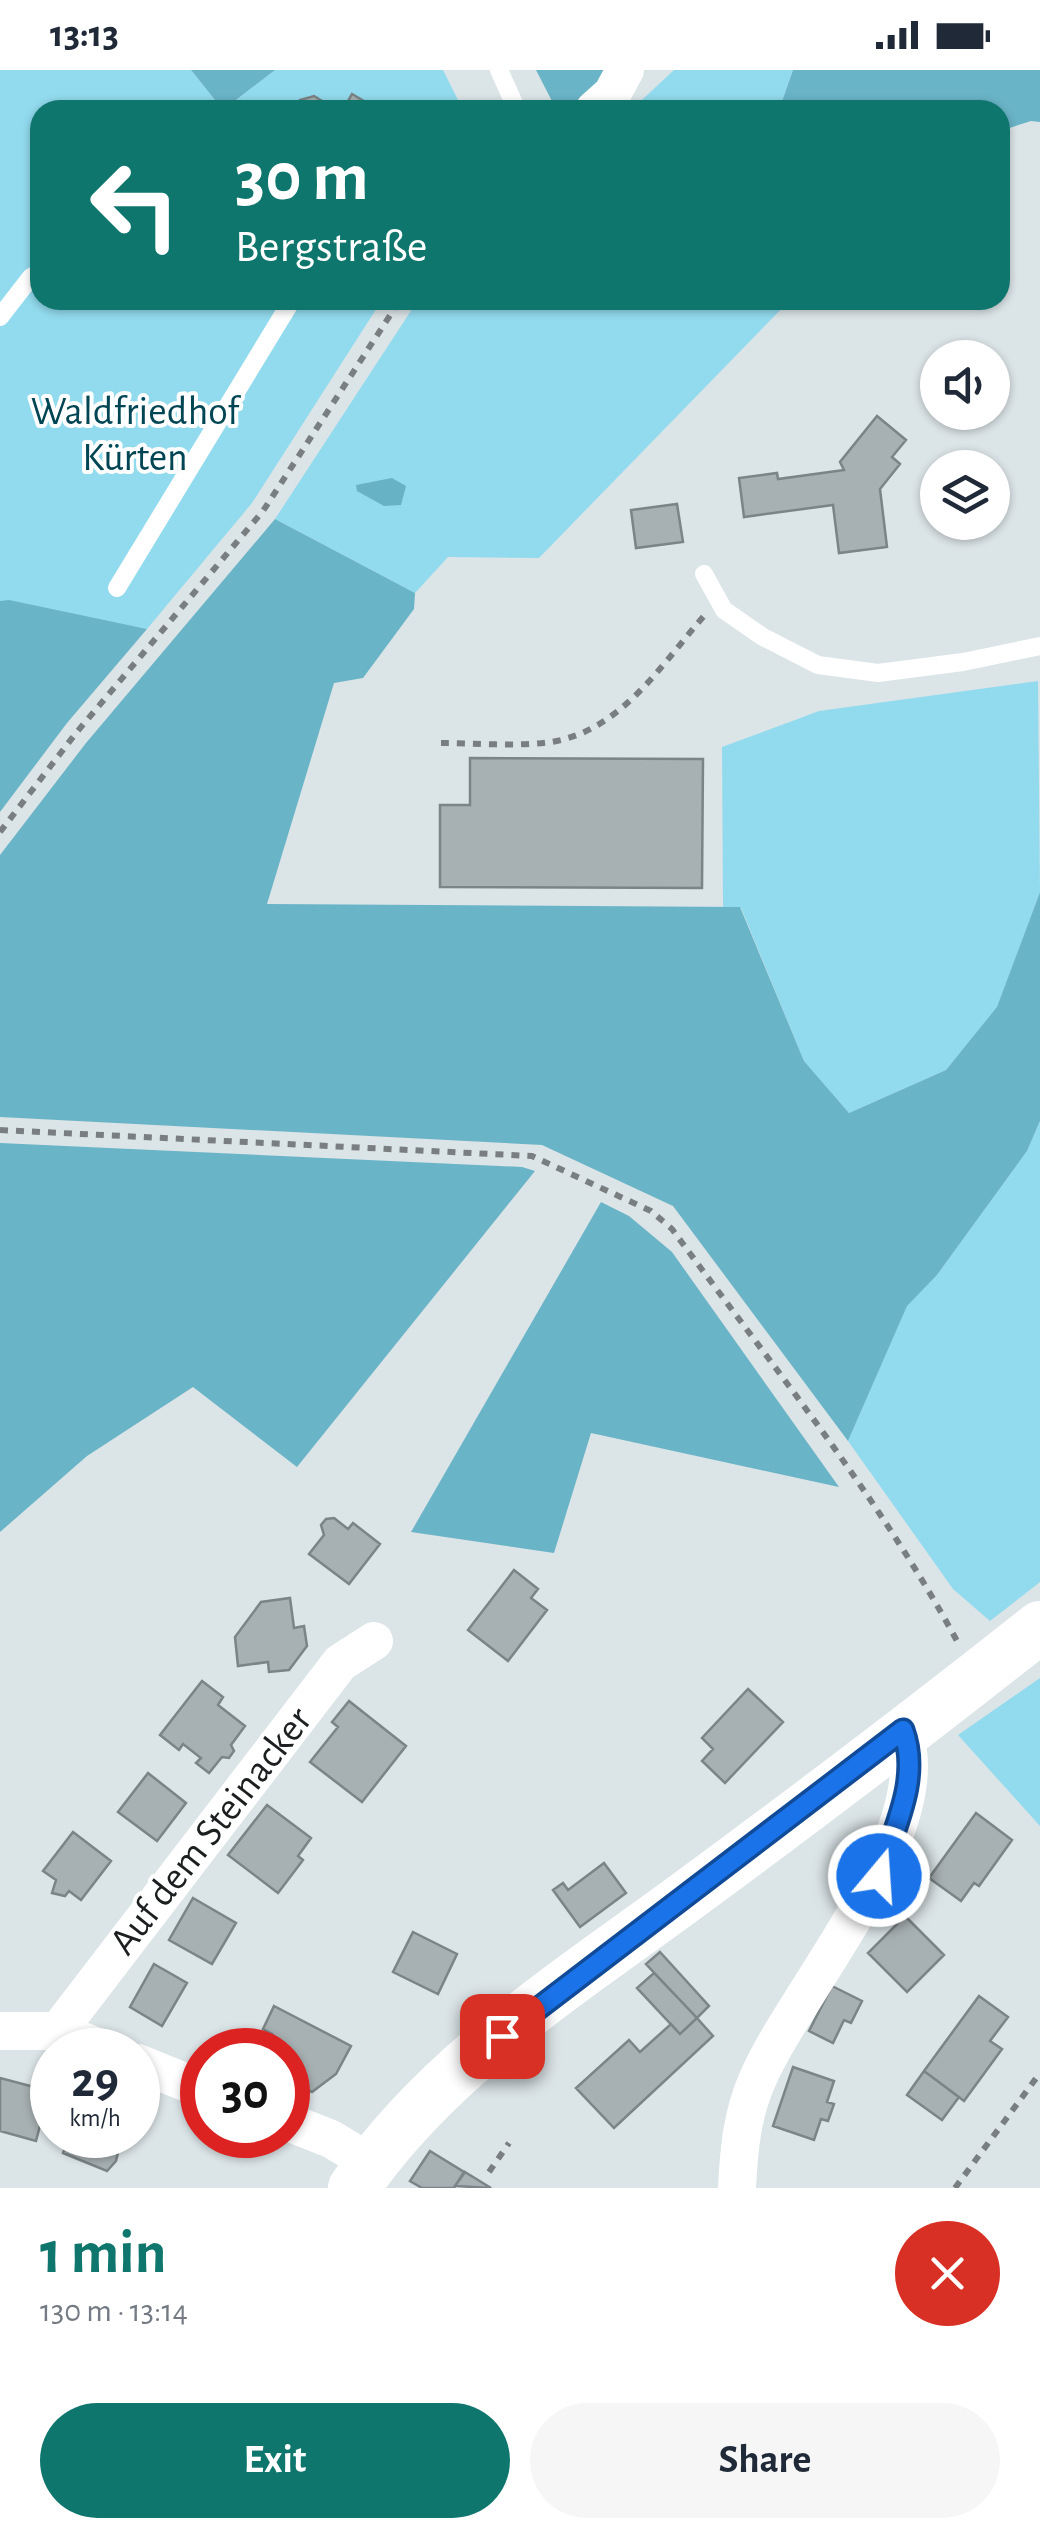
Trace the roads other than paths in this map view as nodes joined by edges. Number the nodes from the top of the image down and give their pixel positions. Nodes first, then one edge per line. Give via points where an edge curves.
1 (499, 70) edge
2 (625, 70) edge
3 (512, 100) edge
4 (605, 100) edge
5 (30, 278) edge
6 (286, 310) edge
7 (0, 317) edge
8 (704, 574) dead end
9 (116, 588) dead end
10 (1040, 646) edge
11 (1040, 1627) edge
12 (374, 1641) dead end
13 (903, 1730) junction
14 (60, 2028) edge
15 (0, 2031) edge
16 (30, 2031) edge
17 (310, 2131) edge
18 (363, 2175) edge
19 (737, 2188) edge

1 - 3 lane
2 - 4 street
5 - 7 lane
6 - 9 lane
8 - 10 lane via 724,610 818,666 878,673
11 - 13 main road
12 - 14 street, Auf dem Steinacker via 340,1664
13 - 18 main road via 530,2012 446,2084
13 - 19 street via 911,1770 879,1876 758,2077 740,2134
15 - 16 street
17 - 18 street via 331,2139

